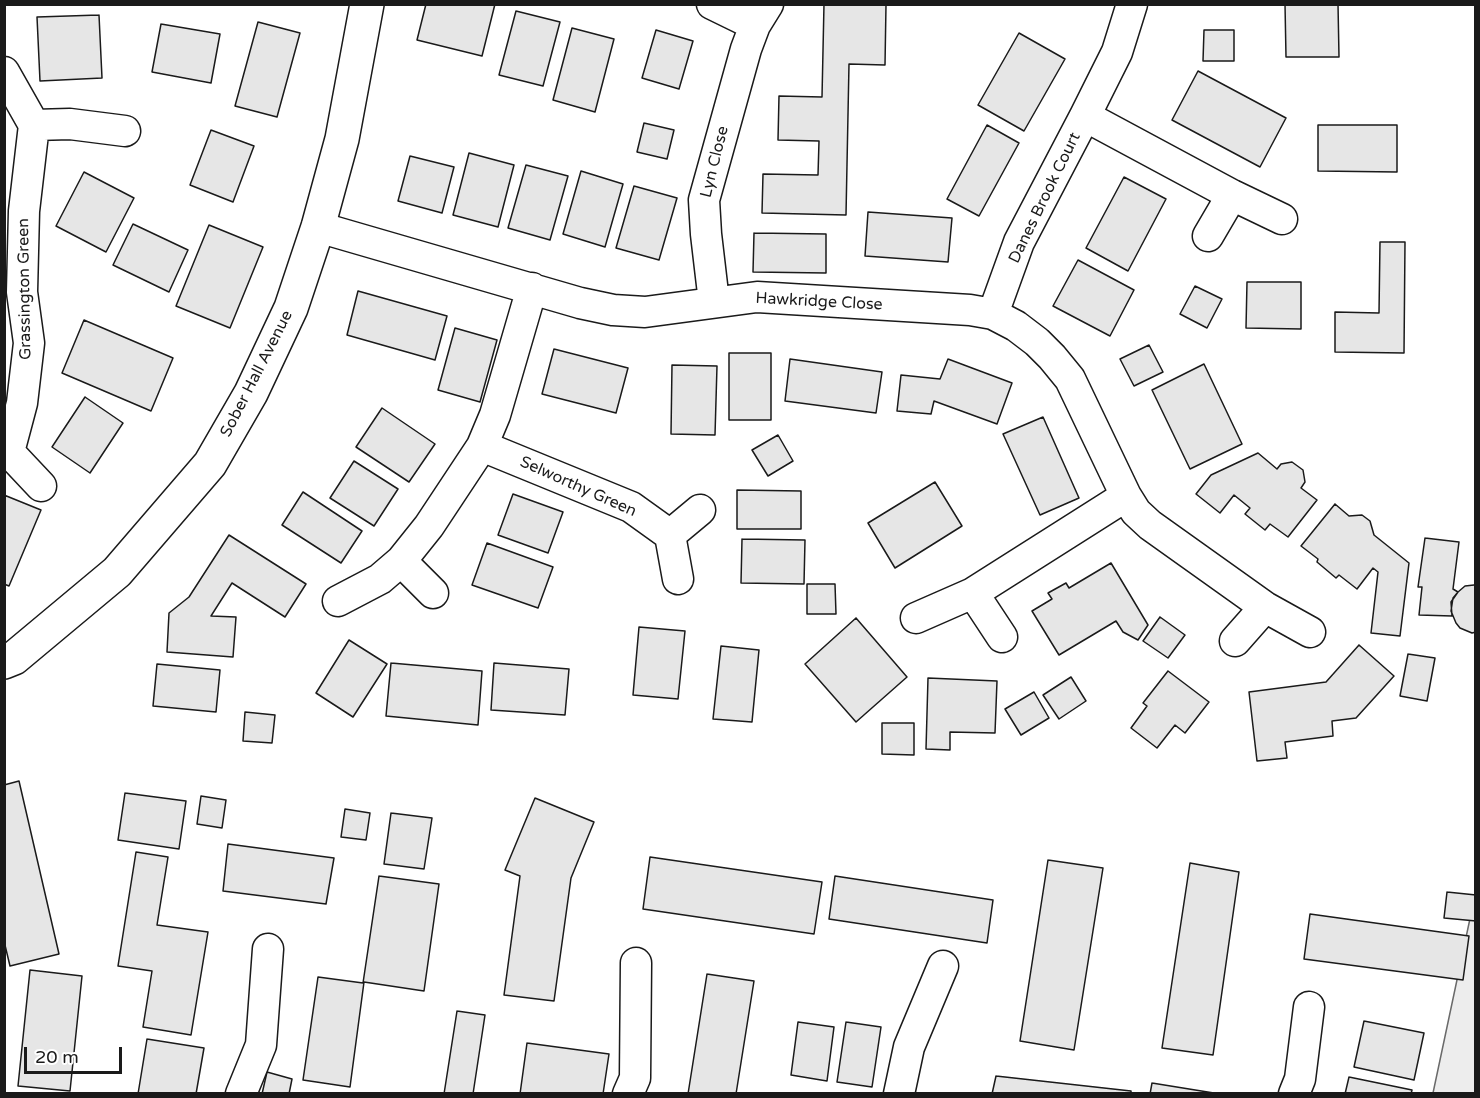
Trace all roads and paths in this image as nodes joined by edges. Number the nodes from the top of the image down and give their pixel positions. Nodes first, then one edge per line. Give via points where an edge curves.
1 (367, 4) edge
2 (712, 4) edge
3 (1132, 4) edge
4 (762, 15) edge
5 (4, 72) edge
6 (1085, 116) junction
7 (34, 125) junction
8 (125, 131) dead end
9 (1232, 195) junction
10 (1282, 219) dead end
11 (318, 227) junction
12 (1208, 236) dead end
13 (532, 288) junction
14 (714, 302) junction
15 (993, 314) junction
16 (482, 446) junction
17 (7, 452) edge
18 (41, 486) dead end
19 (1126, 496) junction
20 (700, 510) dead end
21 (670, 535) junction
22 (401, 561) junction
23 (678, 579) dead end
24 (432, 593) dead end
25 (973, 593) junction
26 (338, 601) dead end
27 (1265, 607) junction
28 (916, 618) dead end
29 (1310, 632) dead end
30 (1002, 637) dead end
31 (1235, 641) dead end
32 (4, 662) edge
33 (268, 949) dead end
34 (636, 963) dead end
35 (943, 966) dead end
36 (1309, 1007) dead end
37 (241, 1094) edge
38 (628, 1094) edge
39 (898, 1094) edge
40 (1294, 1094) edge

1 - 11 street, Sober Hall Avenue via 342,139
2 - 4 street, Lyn Close
3 - 6 street, Danes Brook Court via 1116,52
4 - 14 street, Lyn Close via 746,49 704,201
5 - 7 street
6 - 9 street, Danes Brook Court
6 - 15 street, Danes Brook Court via 1019,242
7 - 8 street via 70,124
7 - 17 street, Grassington Green via 22,269 29,344 22,403
9 - 10 street, Danes Brook Court
9 - 12 street
11 - 13 street, Hawkridge Close
11 - 32 street, Sober Hall Avenue via 291,308 251,393 210,464 117,572 14,658
13 - 14 street, Hawkridge Close via 612,310 645,312
13 - 16 street via 495,416
14 - 15 street, Hawkridge Close via 757,297
15 - 19 street, Hawkridge Close via 1037,342 1070,379
16 - 21 street, Selworthy Green via 631,507
16 - 22 street
17 - 18 street, Grassington Green
19 - 25 street
19 - 27 street, Hawkridge Close via 1150,525
20 - 21 street
21 - 23 street
22 - 24 street
22 - 26 street via 380,579
25 - 28 street
25 - 30 street
27 - 29 street, Hawkridge Close
27 - 31 street
33 - 37 street via 261,1045
34 - 38 street via 634,1078
35 - 39 street via 909,1047
36 - 40 street via 1300,1079

